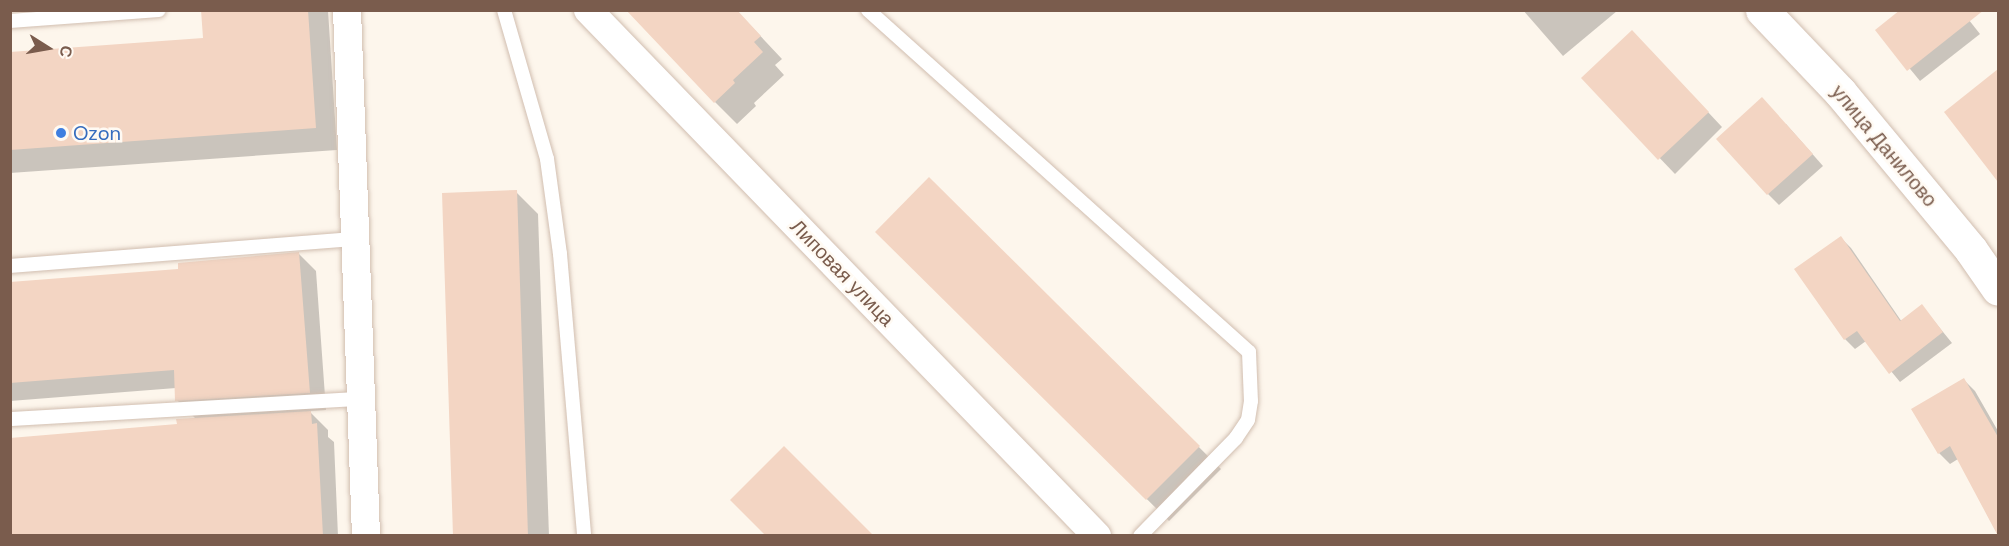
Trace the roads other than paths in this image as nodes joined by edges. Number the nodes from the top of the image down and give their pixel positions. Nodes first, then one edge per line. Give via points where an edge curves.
1 (159, 10) edge
2 (347, 10) edge
3 (504, 10) edge
4 (588, 10) edge
5 (868, 10) edge
6 (1762, 10) edge
7 (10, 21) edge
8 (356, 238) junction
9 (10, 266) edge
10 (1998, 289) edge
11 (362, 399) junction
12 (10, 419) edge
13 (366, 536) edge
14 (584, 536) edge
15 (1097, 536) edge
16 (1140, 536) edge

1 - 7 lane
2 - 8 street
3 - 14 lane via 547,159 560,254
4 - 15 street, Липовая улица
5 - 16 lane via 1249,352 1248,420 1236,438
6 - 10 main road, улица Данилово via 1840,92 1971,250
8 - 9 lane
8 - 11 street
11 - 12 lane
11 - 13 street

